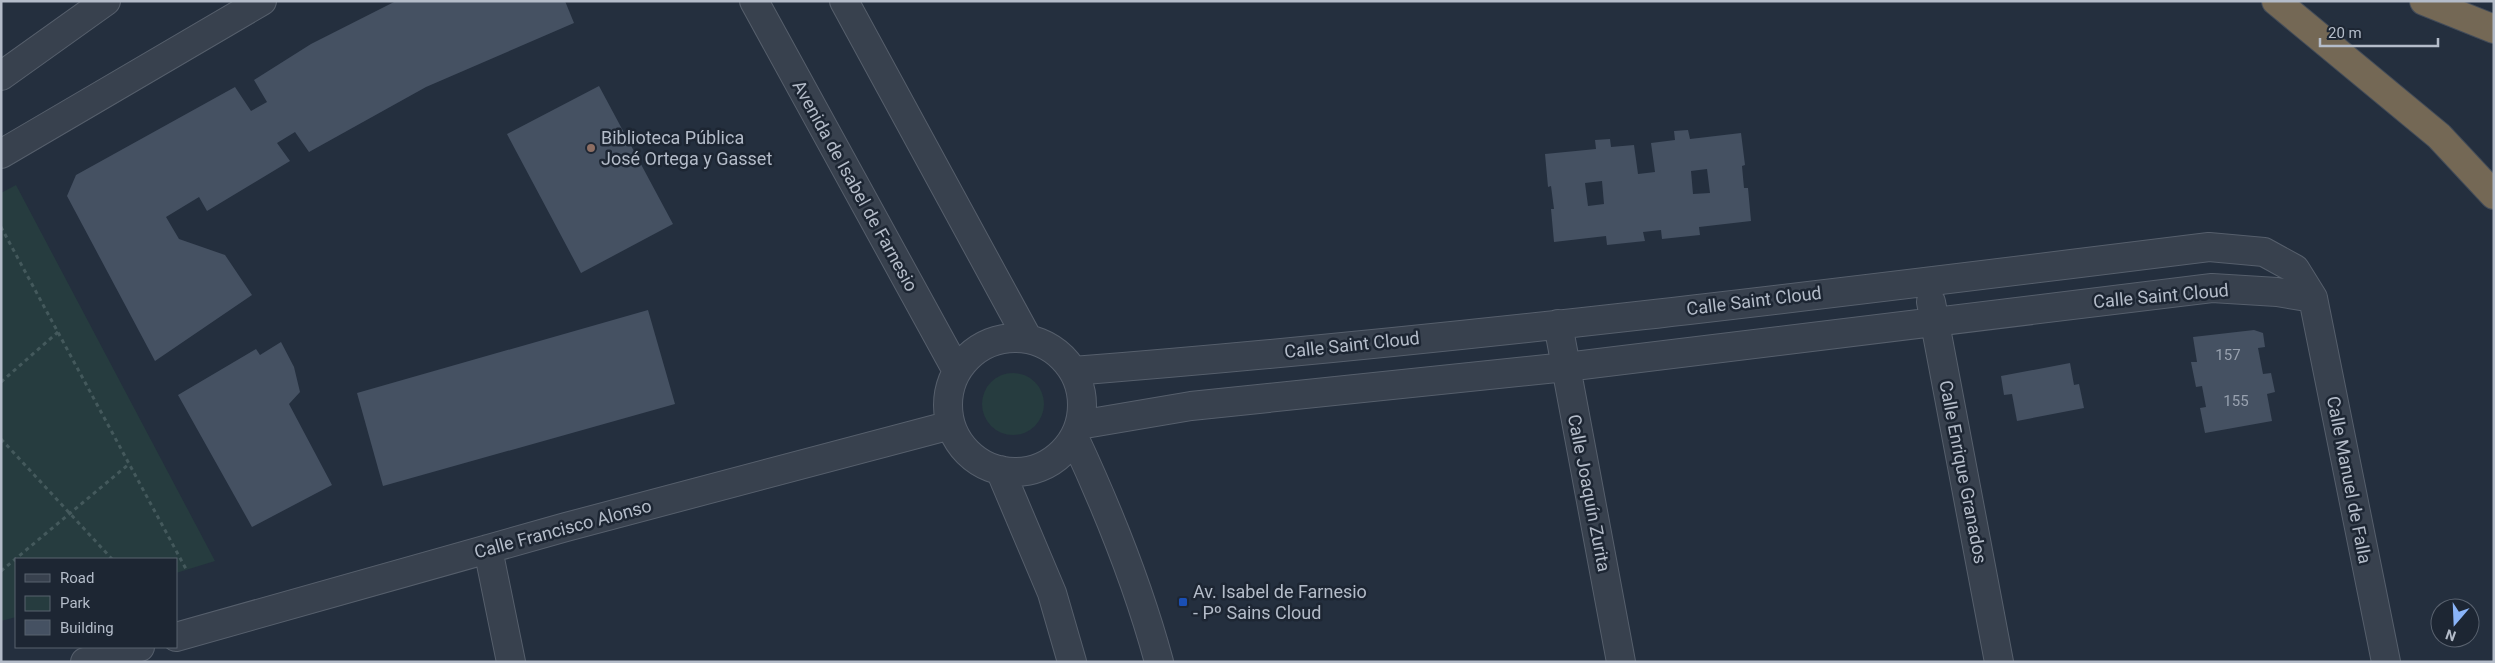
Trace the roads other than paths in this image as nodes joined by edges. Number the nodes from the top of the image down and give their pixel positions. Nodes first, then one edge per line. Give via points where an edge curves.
1 (106, 1) edge
2 (262, 1) edge
3 (754, 1) edge
4 (844, 1) edge
5 (2276, 1) edge
6 (2424, 1) edge
7 (82, 12) edge
8 (2494, 29) edge
9 (1, 76) edge
10 (1, 154) edge
11 (2494, 195) edge
12 (1927, 282) junction
13 (2313, 298) junction
14 (1934, 320) junction
15 (1558, 324) junction
16 (1028, 339) junction
17 (1566, 367) junction
18 (957, 371) junction
19 (1073, 371) junction
20 (951, 425) junction
21 (1077, 431) junction
22 (1000, 470) junction
23 (488, 549) junction
24 (178, 636) edge
25 (137, 652) edge
26 (85, 662) edge
27 (511, 662) edge
28 (1072, 662) edge
29 (1159, 662) edge
30 (1621, 662) edge
31 (1999, 662) edge
32 (2386, 662) edge

1 - 7 street
2 - 10 street
3 - 18 street, Avenida de Isabel de Farnesio
4 - 16 street
5 - 11 highway via 2439,136
6 - 8 highway
7 - 9 street
12 - 13 street, Calle Saint Cloud via 2209,247 2264,252 2295,269
12 - 14 street, Calle Enrique Granados
12 - 15 street, Calle Saint Cloud
13 - 14 street, Calle Saint Cloud via 2212,288
13 - 32 street, Calle Manuel de Falla
14 - 17 street, Calle Saint Cloud
14 - 31 street, Calle Enrique Granados
15 - 17 street, Calle Joaquín Zurita
15 - 19 street, Calle Saint Cloud
16 - 18 street via 1007,338 988,343 970,355
16 - 19 street via 1054,350
17 - 21 street, Calle Saint Cloud via 1191,406
17 - 30 street, Calle Joaquín Zurita
18 - 20 street via 950,388
19 - 21 street via 1080,388 1082,407
20 - 22 street via 962,445 979,461
20 - 23 street, Calle Francisco Alonso
21 - 22 street via 1061,455 1043,466 1021,472
21 - 29 street via 1146,614
22 - 28 street via 1052,593
23 - 24 street, Calle Francisco Alonso
23 - 27 street
25 - 26 street

